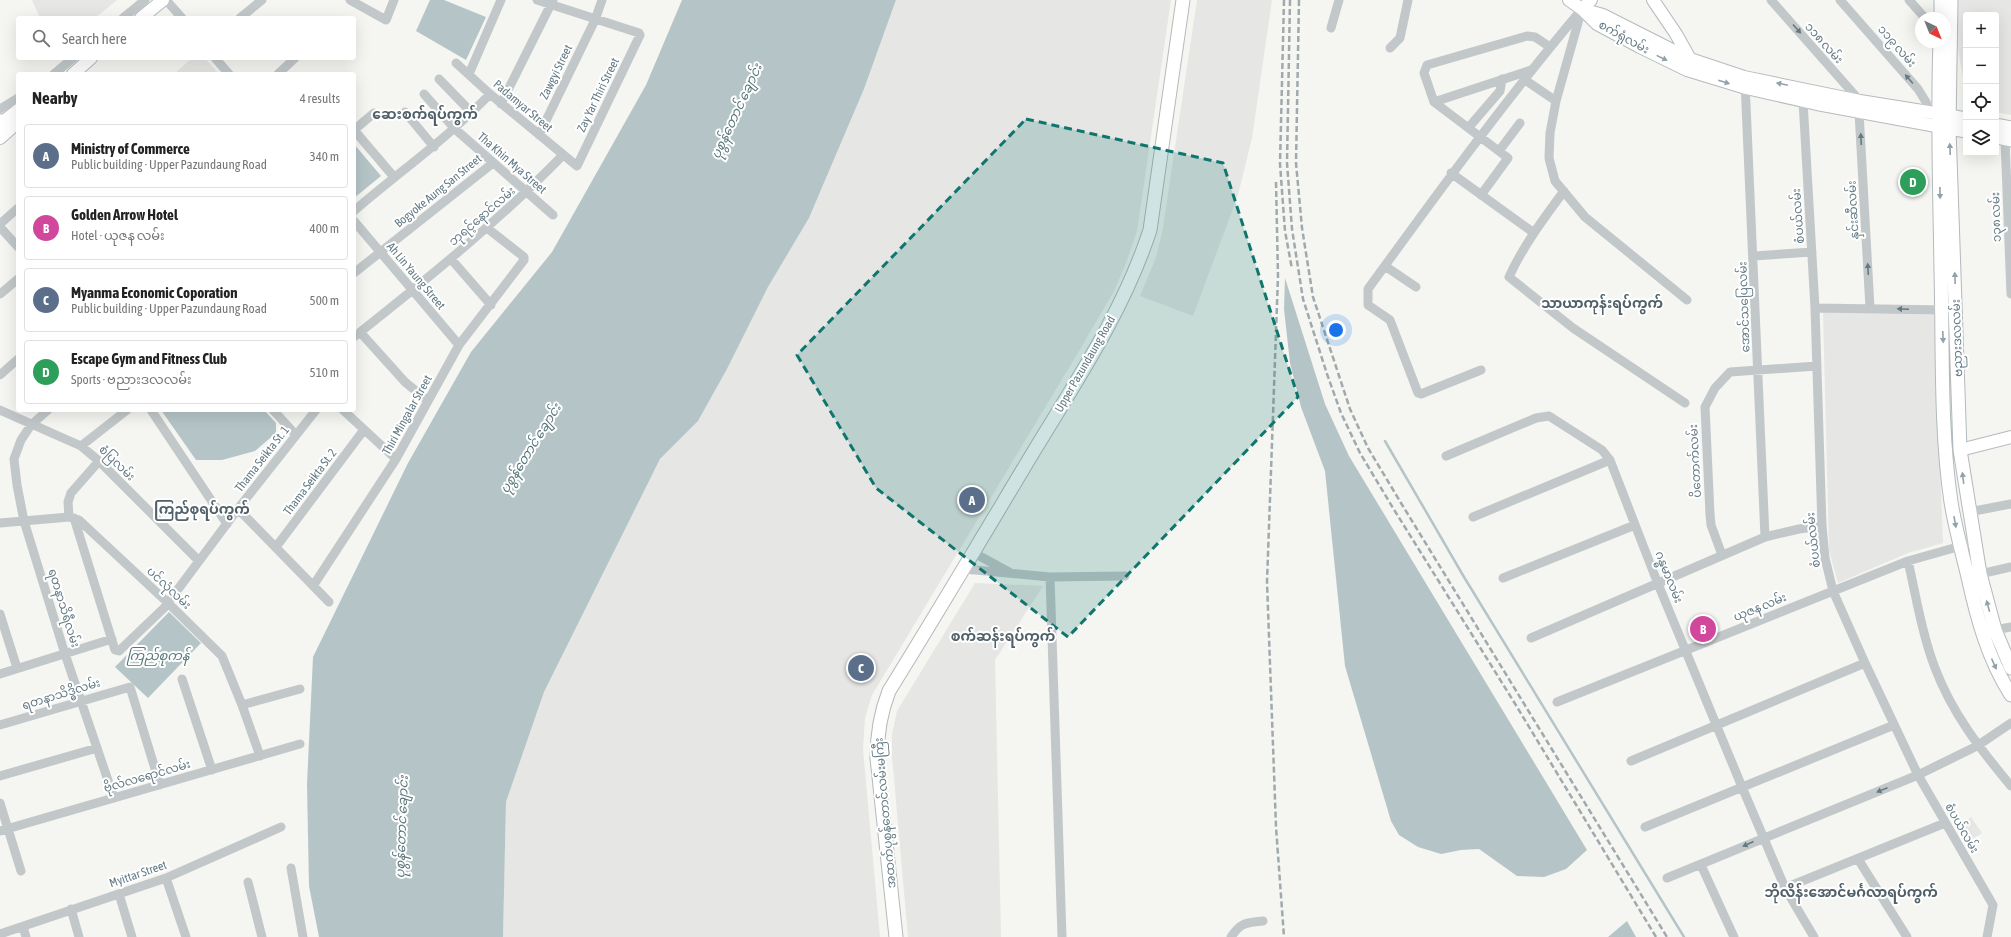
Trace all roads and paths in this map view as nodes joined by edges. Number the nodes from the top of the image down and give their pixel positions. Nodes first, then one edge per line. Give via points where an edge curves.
1 (145, 0) edge
2 (163, 0) edge
3 (166, 0) edge
4 (262, 0) edge
5 (350, 0) edge
6 (394, 0) edge
7 (501, 0) edge
8 (538, 0) edge
9 (602, 0) edge
10 (1183, 0) edge
11 (1339, 0) edge
12 (1408, 0) edge
13 (1569, 0) edge
14 (1591, 0) edge
15 (1653, 0) edge
16 (1771, 0) edge
17 (1840, 0) edge
18 (1909, 0) edge
19 (1941, 0) edge
20 (1951, 0) edge
21 (552, 2) edge
22 (1582, 9) junction
23 (1920, 12) edge
24 (1941, 12) edge
25 (125, 16) edge
26 (143, 16) edge
27 (180, 16) edge
28 (242, 16) edge
29 (595, 20) junction
30 (1331, 28) dead end
31 (1550, 47) junction
32 (1390, 48) dead end
33 (1940, 48) edge
34 (82, 60) edge
35 (217, 60) edge
36 (293, 60) edge
37 (456, 63) dead end
38 (1688, 65) junction
39 (1532, 70) junction
40 (58, 72) edge
41 (70, 72) edge
42 (74, 72) edge
43 (226, 72) edge
44 (280, 72) edge
45 (469, 74) junction
46 (440, 79) dead end
47 (1502, 79) junction
48 (1525, 80) junction
49 (1745, 83) junction
50 (424, 94) dead end
51 (490, 94) junction
52 (16, 101) edge
53 (1556, 101) junction
54 (1802, 101) junction
55 (1434, 102) junction
56 (501, 104) junction
57 (1860, 106) junction
58 (16, 112) edge
59 (374, 112) dead end
60 (405, 112) dead end
61 (472, 113) junction
62 (1941, 119) junction
63 (1963, 119) edge
64 (16, 123) edge
65 (1520, 123) dead end
66 (1, 127) edge
67 (1469, 127) junction
68 (356, 128) edge
69 (1999, 128) edge
70 (455, 129) junction
71 (1963, 130) edge
72 (356, 132) edge
73 (539, 135) junction
74 (1480, 136) junction
75 (2006, 136) edge
76 (434, 147) junction
77 (1499, 151) junction
78 (563, 155) junction
79 (493, 163) junction
80 (577, 166) joint
81 (1451, 173) junction
82 (394, 177) junction
83 (1564, 191) junction
84 (526, 193) junction
85 (1481, 195) junction
86 (16, 210) edge
87 (356, 210) edge
88 (553, 215) dead end
89 (356, 223) edge
90 (0, 226) edge
91 (487, 228) junction
92 (1534, 233) junction
93 (16, 245) edge
94 (380, 252) junction
95 (1812, 252) junction
96 (1754, 256) junction
97 (451, 259) junction
98 (1385, 266) junction
99 (356, 271) edge
100 (16, 281) edge
101 (1416, 287) dead end
102 (413, 291) junction
103 (0, 294) edge
104 (2011, 294) edge
105 (1687, 300) dead end
106 (491, 305) junction
107 (1815, 308) junction
108 (1870, 308) junction
109 (1956, 309) junction
110 (1942, 310) junction
111 (357, 334) edge
112 (459, 345) junction
113 (16, 361) edge
114 (1817, 366) junction
115 (1481, 370) dead end
116 (1758, 370) junction
117 (0, 375) edge
118 (428, 401) junction
119 (1685, 403) dead end
120 (0, 410) edge
121 (46, 412) edge
122 (124, 412) edge
123 (152, 412) edge
124 (276, 412) edge
125 (314, 412) edge
126 (345, 412) edge
127 (31, 425) junction
128 (363, 431) junction
129 (296, 435) junction
130 (2011, 437) edge
131 (81, 446) junction
132 (1960, 450) junction
133 (1446, 456) dead end
134 (396, 459) junction
135 (1610, 460) junction
136 (99, 461) junction
137 (2011, 504) edge
138 (237, 510) junction
139 (1969, 512) junction
140 (71, 517) junction
141 (1473, 517) dead end
142 (24, 521) junction
143 (0, 523) edge
144 (227, 524) junction
145 (1635, 524) junction
146 (1822, 526) junction
147 (1765, 537) junction
148 (1975, 542) junction
149 (1960, 546) junction
150 (276, 547) junction
151 (974, 553) junction
152 (1722, 556) junction
153 (199, 561) junction
154 (1908, 561) junction
155 (2011, 567) edge
156 (964, 569) junction
157 (1012, 573) junction
158 (1980, 574) junction
159 (1050, 576) junction
160 (1126, 576) dead end
161 (1503, 578) dead end
162 (1658, 584) junction
163 (313, 586) junction
164 (1833, 591) junction
165 (167, 602) junction
166 (329, 602) dead end
167 (0, 614) edge
168 (2011, 627) edge
169 (1994, 630) junction
170 (1531, 638) dead end
171 (112, 639) junction
172 (1687, 650) junction
173 (65, 654) junction
174 (1865, 663) junction
175 (17, 668) junction
176 (2011, 668) edge
177 (0, 674) edge
178 (182, 679) dead end
179 (300, 689) dead end
180 (889, 691) joint
181 (2010, 691) edge
182 (81, 700) junction
183 (1557, 702) dead end
184 (242, 705) junction
185 (2011, 723) edge
186 (0, 725) edge
187 (1894, 725) junction
188 (1717, 726) junction
189 (300, 744) dead end
190 (1977, 746) junction
191 (97, 748) junction
192 (260, 756) junction
193 (1631, 760) dead end
194 (212, 770) junction
195 (1918, 775) junction
196 (0, 776) edge
197 (160, 785) junction
198 (2011, 786) edge
199 (1742, 787) junction
200 (114, 798) junction
201 (0, 803) edge
202 (1945, 823) junction
203 (281, 826) dead end
204 (1645, 827) dead end
205 (4, 830) edge
206 (1764, 838) junction
207 (1858, 859) junction
208 (1702, 865) junction
209 (291, 868) dead end
210 (21, 871) dead end
211 (166, 878) junction
212 (1667, 878) dead end
213 (248, 882) dead end
214 (1785, 888) junction
215 (119, 894) junction
216 (71, 910) junction
217 (1263, 921) dead end
218 (23, 927) junction
219 (0, 934) edge
220 (26, 937) edge
221 (80, 937) edge
222 (132, 937) edge
223 (186, 937) edge
224 (262, 937) edge
225 (304, 937) edge
226 (896, 937) edge
227 (1062, 937) edge
228 (1230, 937) edge
229 (1734, 937) edge
230 (1814, 937) edge
231 (1907, 937) edge
232 (1987, 937) edge

1 - 25 street
2 - 26 main road
3 - 27 street
4 - 28 street
5 - 6 street via 386,20
7 - 45 street
8 - 21 street
9 - 29 street, Zawgyi Street
10 - 151 main road, Upper Pazundaung Road via 1150,230 1140,260 1094,352
11 - 30 street
12 - 32 street via 1400,38
13 - 22 main road, စက်ရုံလမ်း
14 - 22 main road
15 - 38 main road via 1676,34
16 -> 57 street, ၁၁၈ လမ်း
62 -> 17 street, ၁၁၉ လမ်း
18 - 23 street
19 - 24 main road
20 - 62 main road, ဗညားဒလလမ်း
21 - 29 street
21 - 56 street
22 - 31 street
22 - 38 main road, စက်ရုံလမ်း via 1597,24 1640,48
22 - 53 street
29 - 73 street, Zawgyi Street
29 - 80 street, Zay Yar Thiri Street via 640,35
31 - 39 street
31 - 55 street via 1535,37 1527,36 1427,65 1424,73
33 - 62 main road, ဗညားဒလလမ်း
34 - 40 street
34 - 41 main road
34 - 42 main road
35 - 43 street
36 - 44 street
37 - 45 street, Padamyar Street
38 - 49 main road, စက်ရုံလမ်း
39 - 47 street
39 - 48 street
45 - 51 street, Padamyar Street
46 - 61 street
47 - 55 street
47 - 67 street via 1500,91
48 - 53 street
48 - 74 street
49 - 54 main road, စက်ရုံလမ်း
57 -> 49 main road, စက်ရုံလမ်း
49 - 96 street, အောင်သပြေလမ်း
50 - 70 street, Tha Khin Mya Street
51 - 56 street, Padamyar Street
51 - 61 street
52 - 66 street
53 - 83 street via 1550,133 1549,158 1555,180
54 - 57 main road, စက်ရုံလမ်း
54 - 95 street, စံပယ်လမ်း
55 - 67 street
56 - 73 street, Padamyar Street
57 - 62 main road, စက်ရုံလမ်း
57 - 62 main road, စက်ရုံလမ်း
108 -> 57 street, နှင်းဆီလမ်း
58 - 66 main road
59 - 68 street
60 - 76 street
61 - 70 street
62 - 63 main road, စက်ရုံလမ်း
62 - 71 main road, စက်ရုံလမ်း
109 -> 62 main road, ဗညားဒလလမ်း
62 -> 110 main road, ဗညားဒလလမ်း
64 - 66 main road
65 - 77 street
67 - 74 street
69 - 75 main road
70 - 76 street
70 - 79 street, Tha Khin Mya Street
72 - 82 street
73 - 78 street, Padamyar Street
74 - 77 street
74 - 81 street
75 - 104 street, ၁၃၈ လမ်း
76 - 82 street
77 - 85 street via 1508,156 1508,160
78 - 80 street, Padamyar Street
78 - 84 street, ဘုရင့်နောင်လမ်း
79 - 84 street, Tha Khin Mya Street
79 - 94 street, Bogyoke Aung San Street
81 - 85 street
81 - 98 street
82 - 87 street
83 - 92 street
83 - 105 street via 1585,217
84 - 88 street, Tha Khin Mya Street
84 - 91 street, ဘုရင့်နောင်လမ်း
85 - 92 street
86 - 90 street
89 - 94 street, Ah Lin Yaung Street
90 - 93 street
91 - 97 street, ဘုရင့်နောင်လမ်း
91 - 106 street, Thiri Mingalar Street via 524,258
92 - 119 street via 1515,263 1510,277 1574,328
94 - 99 street, Bogyoke Aung San Street
94 - 102 street, Ah Lin Yaung Street
95 - 96 street
95 - 107 street, စံပယ်လမ်း
96 - 116 street, အောင်သပြေလမ်း
97 - 102 street, ဘုရင့်နောင်လမ်း
97 - 106 street
98 - 101 street
98 - 115 street via 1368,289 1368,305 1390,320 1418,392 1421,394
100 - 103 street
102 - 111 street, ဘုရင့်နောင်လမ်း
102 - 112 street, Ah Lin Yaung Street
106 - 112 street, Thiri Mingalar Street
107 - 108 street
107 - 114 street, စံပယ်လမ်း
110 -> 108 street
109 - 110 street
109 - 132 main road, ဗညားဒလလမ်း
110 -> 149 main road, ဗညားဒလလမ်း via 1946,450 1951,500
111 - 118 street
112 - 118 street, Thiri Mingalar Street
113 - 117 street
114 - 116 street
114 - 146 street, စံပယ်လမ်း
116 - 147 street, အောင်သပြေလမ်း
116 - 152 street, ပိတောက်လမ်း via 1730,372 1715,388 1705,407 1711,525
118 - 134 street, Thiri Mingalar Street
120 - 127 street, စံပြလမ်း
121 - 127 street, ရတနာသိရီလမ်း
122 - 131 street
123 - 144 street
124 - 129 street
125 - 129 street, Thama Seikta St. 1
126 - 128 street
127 - 131 street, စံပြလမ်း
127 - 142 street, ရတနာသိရီလမ်း via 21,440 14,459
128 - 134 street
128 - 150 street, Thama Seikta St. 2
129 - 138 street, Thama Seikta St. 1
130 - 132 main road
131 - 136 street, စံပြလမ်း
139 -> 132 main road, ဗညားဒလလမ်း
133 - 135 street, ဂန္ဓမာလမ်း via 1536,418 1549,416 1602,450
134 - 163 street, Thiri Mingalar Street
135 - 141 street
135 - 145 street, ဂန္ဓမာလမ်း
136 - 140 street via 71,493 68,502
136 - 153 street, စံပြလမ်း
137 - 139 street
138 - 144 street, Thama Seikta St. 1
138 - 150 street
139 - 148 main road, ဗညားဒလလမ်း
140 - 142 street
140 - 165 street, ပင်လုံလမ်း
140 - 171 street
142 - 143 street
142 - 173 street, ရတနာသိရီလမ်း
144 - 153 street, Thama Seikta St. 1
145 - 161 street
145 - 162 street, ဂန္ဓမာလမ်း
146 - 147 street via 1799,528
146 - 164 street, စံပယ်လမ်း via 1825,558
147 - 152 street
148 - 149 street, ယုဇန လမ်း
148 - 158 main road, ဗညားဒလလမ်း
149 - 154 street, ယုဇန လမ်း
149 -> 181 main road, ဗညားဒလလမ်း via 1980,627 1992,661
150 - 163 street
151 - 156 main road, Upper Pazundaung Road
151 - 157 street
152 - 162 street
153 - 165 street, Thama Seikta St. 1
154 - 164 street, ယုဇန လမ်း
154 - 190 street via 1935,668
155 - 158 street
156 - 157 street
156 - 180 main road, Upper Pazundaung Road
157 - 159 street
169 -> 158 main road, ဗညားဒလလမ်း
159 - 160 street
159 - 227 street
162 - 170 street
162 - 172 street, ဂန္ဓမာလမ်း
163 - 166 street
164 - 172 street, ယုဇန လမ်း
164 - 174 street, စံပယ်လမ်း
165 - 171 street, Thama Seikta St. 1 via 119,652 115,650
165 - 184 street, ပင်လုံလမ်း via 222,656
167 - 175 street
168 - 169 street
169 - 176 main road, ဗညားဒလလမ်း
171 - 173 street
172 - 183 street, ယုဇန လမ်း
172 - 188 street, ဂန္ဓမာလမ်း
173 - 175 street
173 - 182 street, ရတနာသိရီလမ်း
174 - 187 street, စံပယ်လမ်း
174 - 188 street
175 - 177 street
178 - 194 street
179 - 184 street
180 - 226 main road, အထက်ပုစွန်တောင်လမ်းမကြီး via 878,728 877,758
182 - 186 street, ရတနာသိဒ္ဓိလမ်း
182 - 191 street, ရတနာသိရီလမ်း
182 - 197 street, ရတနာသိဒ္ဓိလမ်း via 130,686
184 - 192 street, ပင်လုံလမ်း
185 - 190 street
187 - 195 street, စံပယ်လမ်း
187 - 199 street
188 - 193 street
188 - 199 street, ဂန္ဓမာလမ်း
189 - 192 street, ဗိုလ်လရောင်လမ်း
190 - 195 street
190 - 198 street
191 - 196 street
191 - 200 street, ရတနာသိရီလမ်း
192 - 194 street, ဗိုလ်လရောင်လမ်း
194 - 197 street, ဗိုလ်လရောင်လမ်း
195 - 202 street, စံပယ်လမ်း
195 -> 206 street
197 - 200 street, ဗိုလ်လရောင်လမ်း
199 - 204 street
199 - 206 street, ဂန္ဓမာလမ်း
200 - 205 street, ဗိုလ်လရောင်လမ်း
201 - 205 street
202 - 207 street
202 - 232 street, စံပယ်လမ်း via 1993,905
203 - 211 street, Myittar Street
205 - 210 street
206 -> 208 street
206 - 214 street, ဂန္ဓမာလမ်း
207 - 214 street
207 - 231 street
208 - 212 street
208 - 229 street
209 - 225 street
211 - 215 street, Myittar Street
211 - 223 street
213 - 224 street
214 - 230 street, ဂန္ဓမာလမ်း
215 - 216 street, Myittar Street
215 - 222 street
216 - 218 street, Myittar Street
216 - 221 street
217 - 228 street via 1244,923
218 - 219 street, Myittar Street
218 - 220 street

